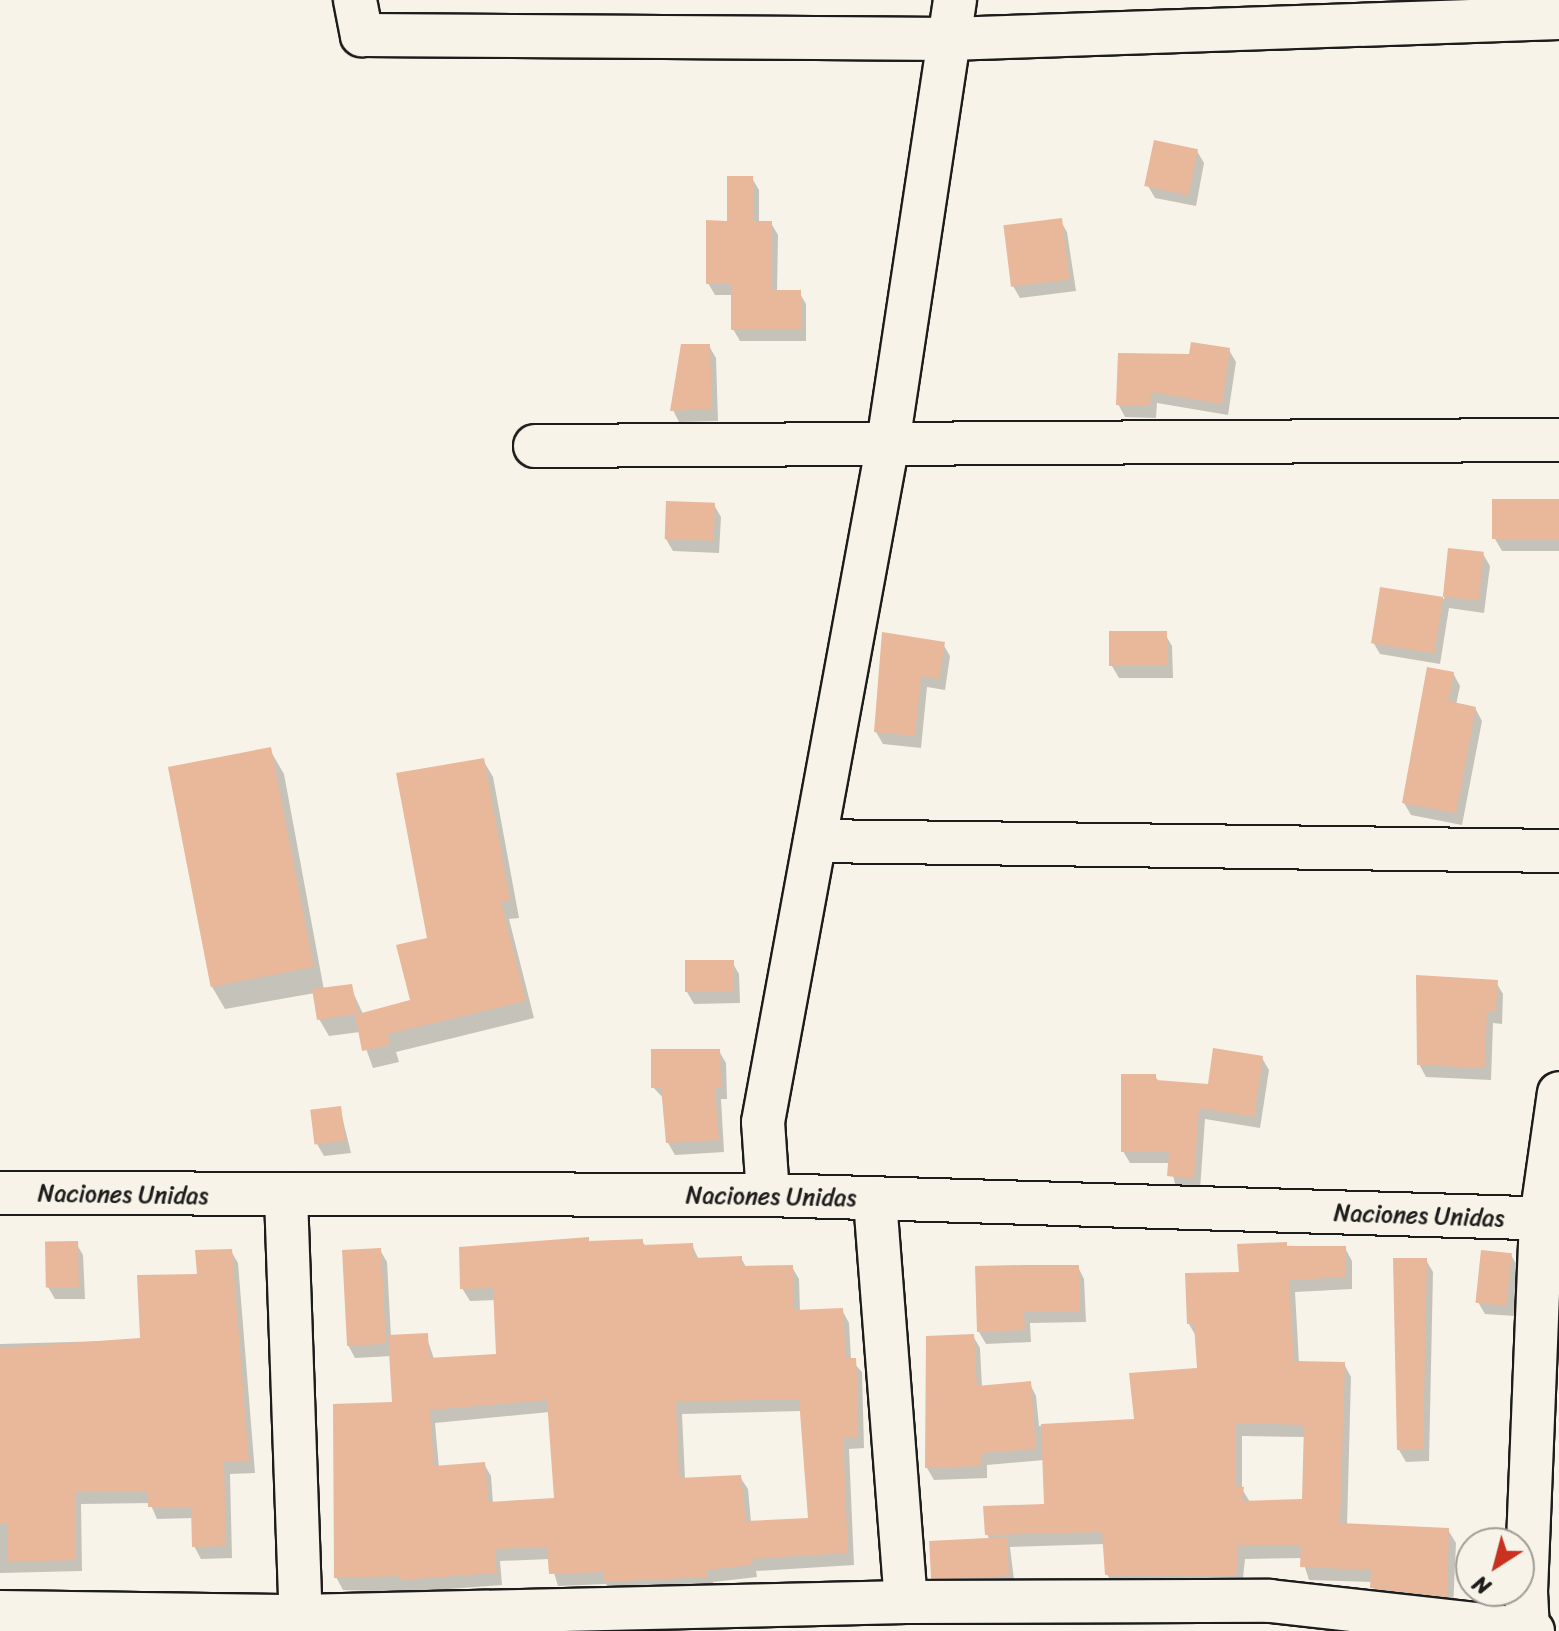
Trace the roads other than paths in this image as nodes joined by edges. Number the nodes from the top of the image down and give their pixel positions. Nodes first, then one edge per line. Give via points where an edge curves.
1 (355, 0) edge
2 (1559, 18) edge
3 (952, 19) edge
4 (1559, 440) edge
5 (888, 443) junction
6 (535, 446) dead end
7 (815, 841) junction
8 (1559, 851) edge
9 (1559, 1093) edge
10 (0, 1193) edge
11 (768, 1195) junction
12 (286, 1196) junction
13 (875, 1200) junction
14 (1550, 1219) edge
15 (906, 1602) junction
16 (0, 1612) edge
17 (1314, 1619) edge
18 (301, 1624) edge
19 (1530, 1631) edge

1 - 3 street via 362,35
2 - 3 street
3 - 5 street
4 - 5 street
5 - 6 street
5 - 7 street
7 - 8 street
7 - 11 street via 763,1122
9 - 14 street
10 - 12 street, Naciones Unidas
11 - 12 street, Naciones Unidas
11 - 13 street, Naciones Unidas
12 - 18 street
13 - 14 street, Naciones Unidas
13 - 15 street
14 - 19 street
15 - 17 street via 1270,1601
15 - 18 street
16 - 18 street
17 - 19 street

